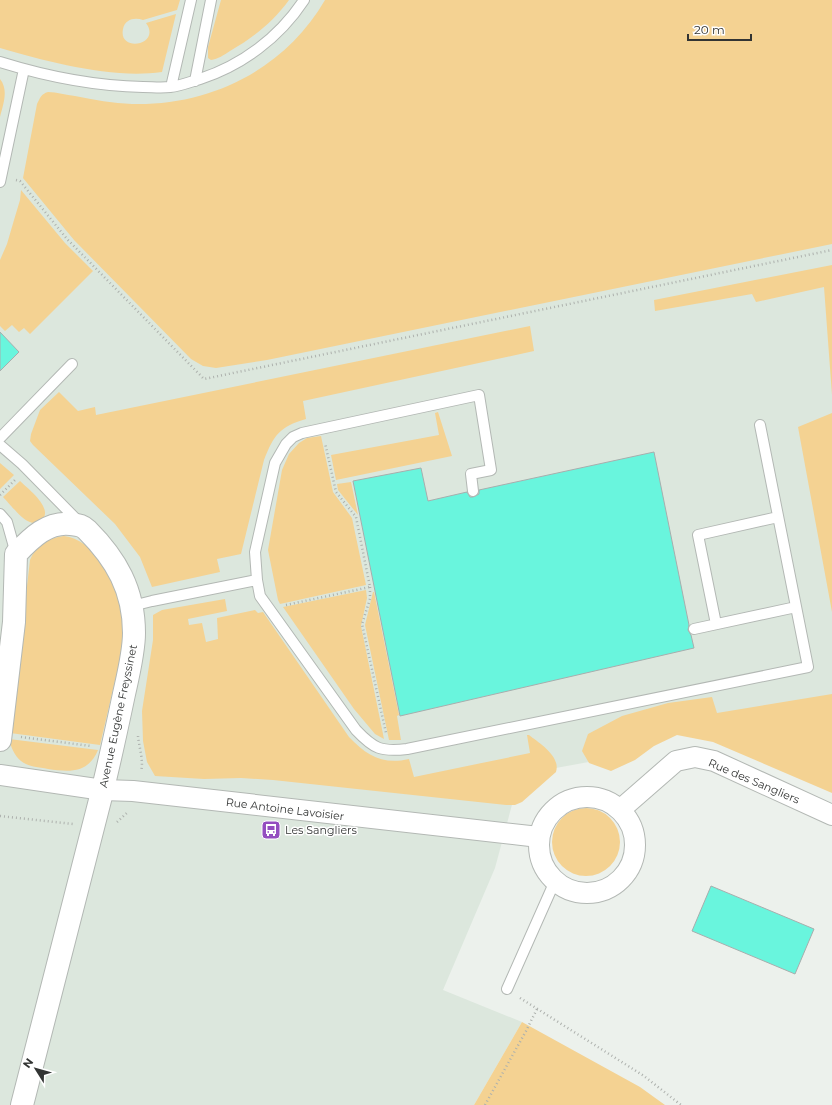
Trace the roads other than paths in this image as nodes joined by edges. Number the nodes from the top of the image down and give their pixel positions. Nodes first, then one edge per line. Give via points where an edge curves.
1 (192, 0) edge
2 (211, 0) edge
3 (304, 0) edge
4 (0, 62) edge
5 (24, 69) junction
6 (195, 81) junction
7 (171, 87) junction
8 (1, 179) edge
9 (72, 364) dead end
10 (760, 425) dead end
11 (0, 438) edge
12 (0, 445) edge
13 (473, 491) dead end
14 (0, 514) edge
15 (778, 517) junction
16 (83, 526) junction
17 (16, 554) junction
18 (256, 580) junction
19 (132, 606) junction
20 (796, 607) junction
21 (716, 624) junction
22 (694, 629) dead end
23 (0, 737) edge
24 (0, 775) edge
25 (103, 790) junction
26 (621, 809) junction
27 (832, 815) edge
28 (540, 838) junction
29 (555, 881) junction
30 (507, 989) road end
31 (22, 1105) edge

1 - 7 lane
2 - 6 lane
3 - 6 lane via 278,33 263,45 238,63
4 - 5 lane
5 - 7 lane via 126,87
5 - 8 lane
6 - 7 lane
9 - 11 lane
10 - 15 lane
12 - 16 lane
13 - 18 lane via 471,474 491,470 479,395 302,433 293,437 275,463 255,552
14 - 17 lane via 7,522
15 - 20 lane
15 - 21 lane via 698,534
16 - 17 street via 64,523 44,529
16 - 19 street, Avenue Eugène Freyssinet via 111,557 122,575
17 - 23 street via 14,622
18 - 19 lane
18 - 20 lane via 260,596 356,730 376,747 390,751 808,667
19 - 25 street, Avenue Eugène Freyssinet via 134,634 129,671
20 - 21 lane
21 - 22 lane
24 - 25 street, Rue Antoine Lavoisier
25 - 28 street, Rue Antoine Lavoisier via 141,792
25 - 31 street, Avenue Eugène Freyssinet
26 - 27 street, Rue des Sangliers via 676,761 695,757 714,761
26 - 28 street via 608,801 594,797 579,797 565,802 553,811 544,823
26 - 29 street via 631,823 636,839 635,856 628,871 617,884 602,891 585,894 569,890
28 - 29 street via 539,850 542,861
29 - 30 lane

